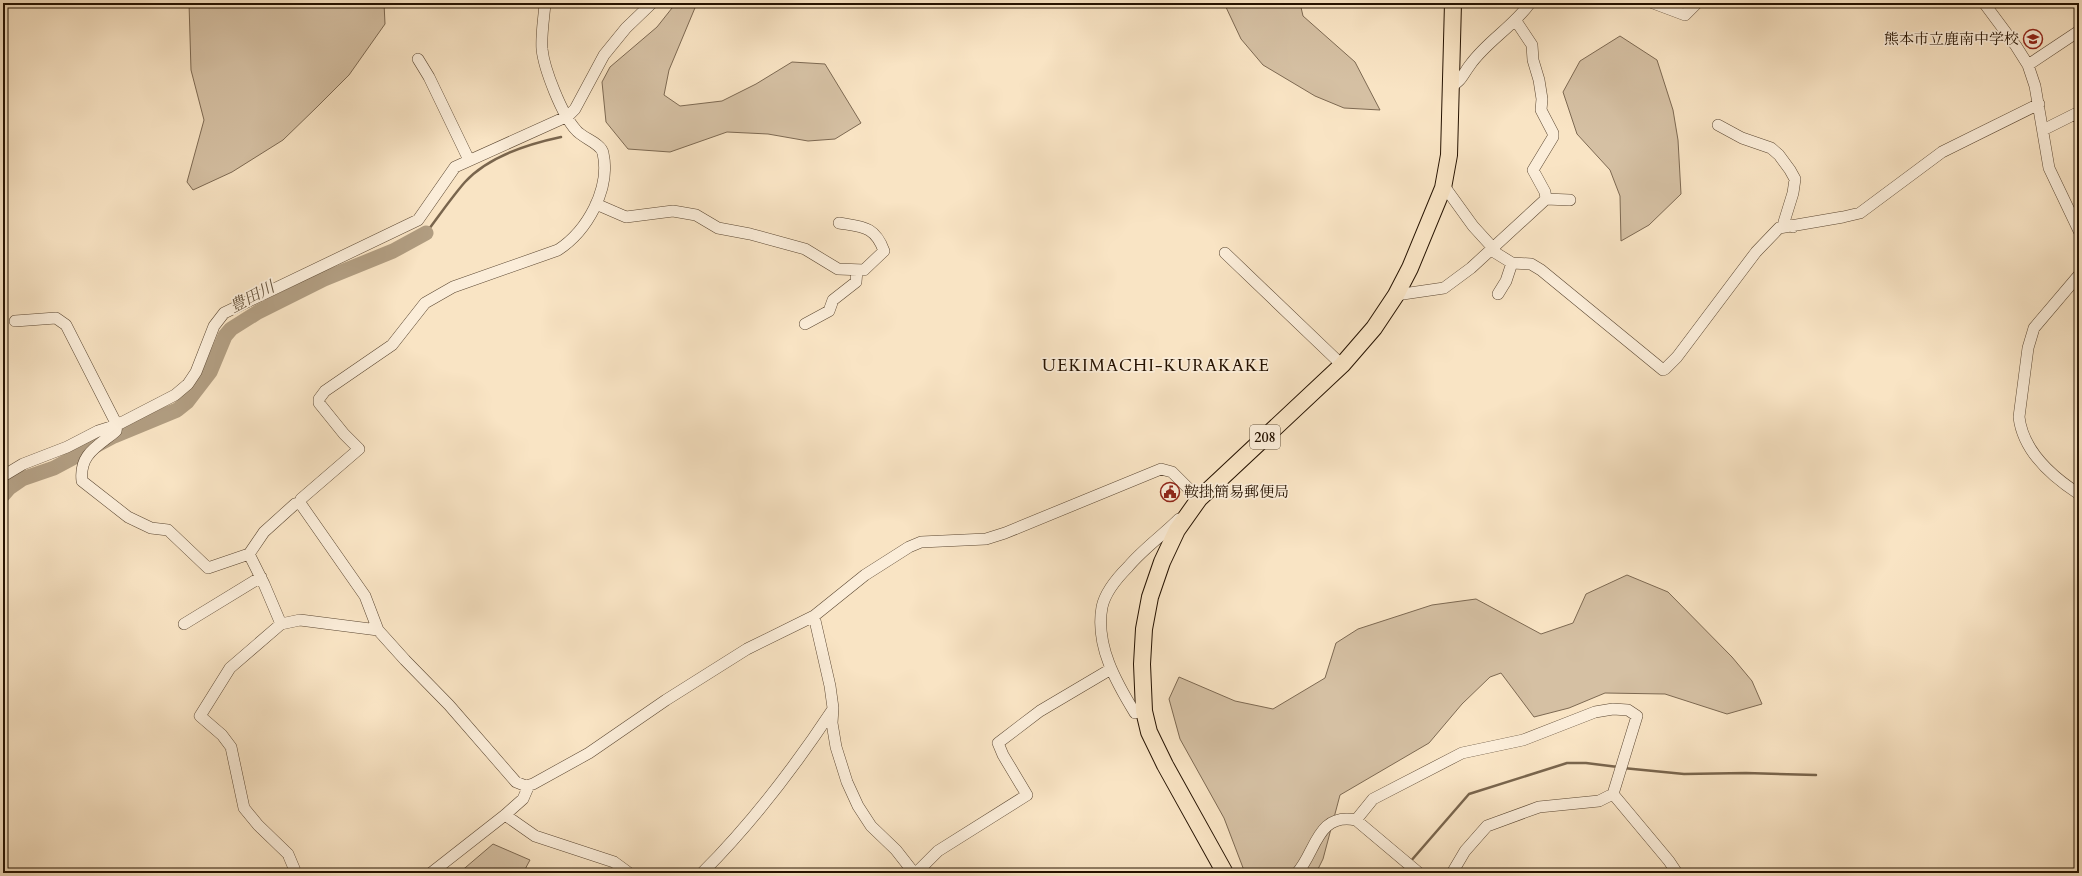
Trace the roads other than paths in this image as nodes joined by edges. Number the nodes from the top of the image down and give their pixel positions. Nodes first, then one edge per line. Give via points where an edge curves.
1 (545, 3) edge
2 (652, 3) edge
3 (1453, 3) edge
4 (1530, 3) edge
5 (1654, 3) edge
6 (1697, 3) edge
7 (1984, 3) edge
8 (1516, 21) junction
9 (2079, 31) edge
10 (418, 59) dead end
11 (2028, 65) junction
12 (1450, 87) junction
13 (2039, 104) junction
14 (568, 116) junction
15 (2079, 118) edge
16 (1718, 125) dead end
17 (2043, 130) junction
18 (469, 160) junction
19 (1443, 188) junction
20 (1546, 199) junction
21 (1570, 200) dead end
22 (596, 204) junction
23 (839, 223) dead end
24 (1793, 227) junction
25 (2079, 231) edge
26 (1492, 249) junction
27 (1226, 253) dead end
28 (1512, 263) junction
29 (857, 270) junction
30 (2079, 276) edge
31 (1498, 294) dead end
32 (1396, 296) junction
33 (15, 321) dead end
34 (805, 324) dead end
35 (1342, 365) junction
36 (117, 425) junction
37 (3, 476) edge
38 (2079, 494) edge
39 (1199, 499) junction
40 (300, 504) junction
41 (249, 554) junction
42 (261, 577) junction
43 (814, 616) junction
44 (184, 624) dead end
45 (281, 624) junction
46 (378, 630) junction
47 (1111, 669) junction
48 (833, 708) junction
49 (1144, 711) junction
50 (529, 785) junction
51 (1613, 794) junction
52 (505, 815) junction
53 (1356, 820) junction
54 (296, 873) edge
55 (431, 873) edge
56 (629, 873) edge
57 (702, 873) edge
58 (915, 873) edge
59 (1225, 873) edge
60 (1297, 873) edge
61 (1419, 873) edge
62 (1452, 873) edge
63 (1677, 873) edge

1 - 14 street via 542,48 549,76
2 - 14 street via 626,28 604,55 575,109
3 - 12 highway, 208
4 - 8 street
5 - 6 street via 1685,15
7 - 11 street
8 - 12 street via 1486,46 1458,83
8 - 20 street via 1532,45 1532,60 1542,99 1541,110 1553,133 1533,170
9 - 11 street
10 - 18 street
11 - 13 street
12 - 19 highway, 208 via 1449,155
13 - 17 street
13 - 24 street via 1942,152 1860,213
14 - 18 street
14 - 22 street via 579,134 600,147 603,152 604,173
15 - 17 street via 2076,114
16 - 24 street via 1742,138 1771,148 1779,155 1794,179 1793,193 1784,222
17 - 25 street via 2049,168
18 - 36 street via 455,167 418,220 224,313 214,326 196,372 188,384 175,395
19 - 26 street
19 - 32 highway, 208
20 - 21 street
20 - 26 street
22 - 29 street via 626,217 673,211 696,215 718,228 750,234 805,250 838,269
22 - 40 street via 590,217 570,242 558,250 453,286 437,295 425,303 392,345 325,391 319,403 359,449 301,499
23 - 29 street via 863,227 879,237 884,251 864,270
24 - 28 street via 1779,228 1767,238 1677,357 1663,370 1541,270 1531,264
26 - 28 street
26 - 32 street via 1444,288
27 - 35 street
28 - 31 street
29 - 34 street via 856,282 833,300 829,311
30 - 38 street via 2034,328 2028,348 2019,417 2020,428 2027,444 2040,463
32 - 35 highway, 208 via 1374,328
33 - 36 street via 56,318 66,325
35 - 39 highway, 208
36 - 37 street via 98,431 67,448 23,464
36 - 41 street via 116,431 84,457 80,470 82,481 88,487 128,517 151,528 168,530 208,568
39 - 43 street via 1172,472 1161,469 1005,533 986,538 921,542 909,546 865,575
39 - 47 street via 1128,566 1112,586 1102,606 1101,622 1104,646
39 - 49 highway, 208 via 1177,530 1150,597 1143,636
40 - 41 street via 295,504 264,532
40 - 46 street via 365,596
41 - 42 street
42 - 44 street
42 - 45 street
43 - 48 street
43 - 50 street via 746,649 589,753
45 - 46 street via 300,620
45 - 54 street via 257,642 230,668 200,716 222,735 231,747 244,808 288,854
46 - 50 street via 449,705 516,782
47 - 49 street via 1135,713
47 - 58 street via 1040,711 998,743 1002,755 1027,795 938,851
48 - 57 street via 813,740 753,820
48 - 58 street via 832,723 836,747 858,806 871,826
49 - 59 highway, 208 via 1149,732 1165,765
50 - 52 street via 523,799
51 - 53 street via 1638,716 1628,710 1595,712 1523,740 1462,753 1373,799
51 - 62 street via 1599,801 1539,807 1487,826 1465,851
51 - 63 street
52 - 55 street
52 - 56 street via 535,836 614,862
53 - 60 street via 1337,820 1323,829
53 - 61 street

